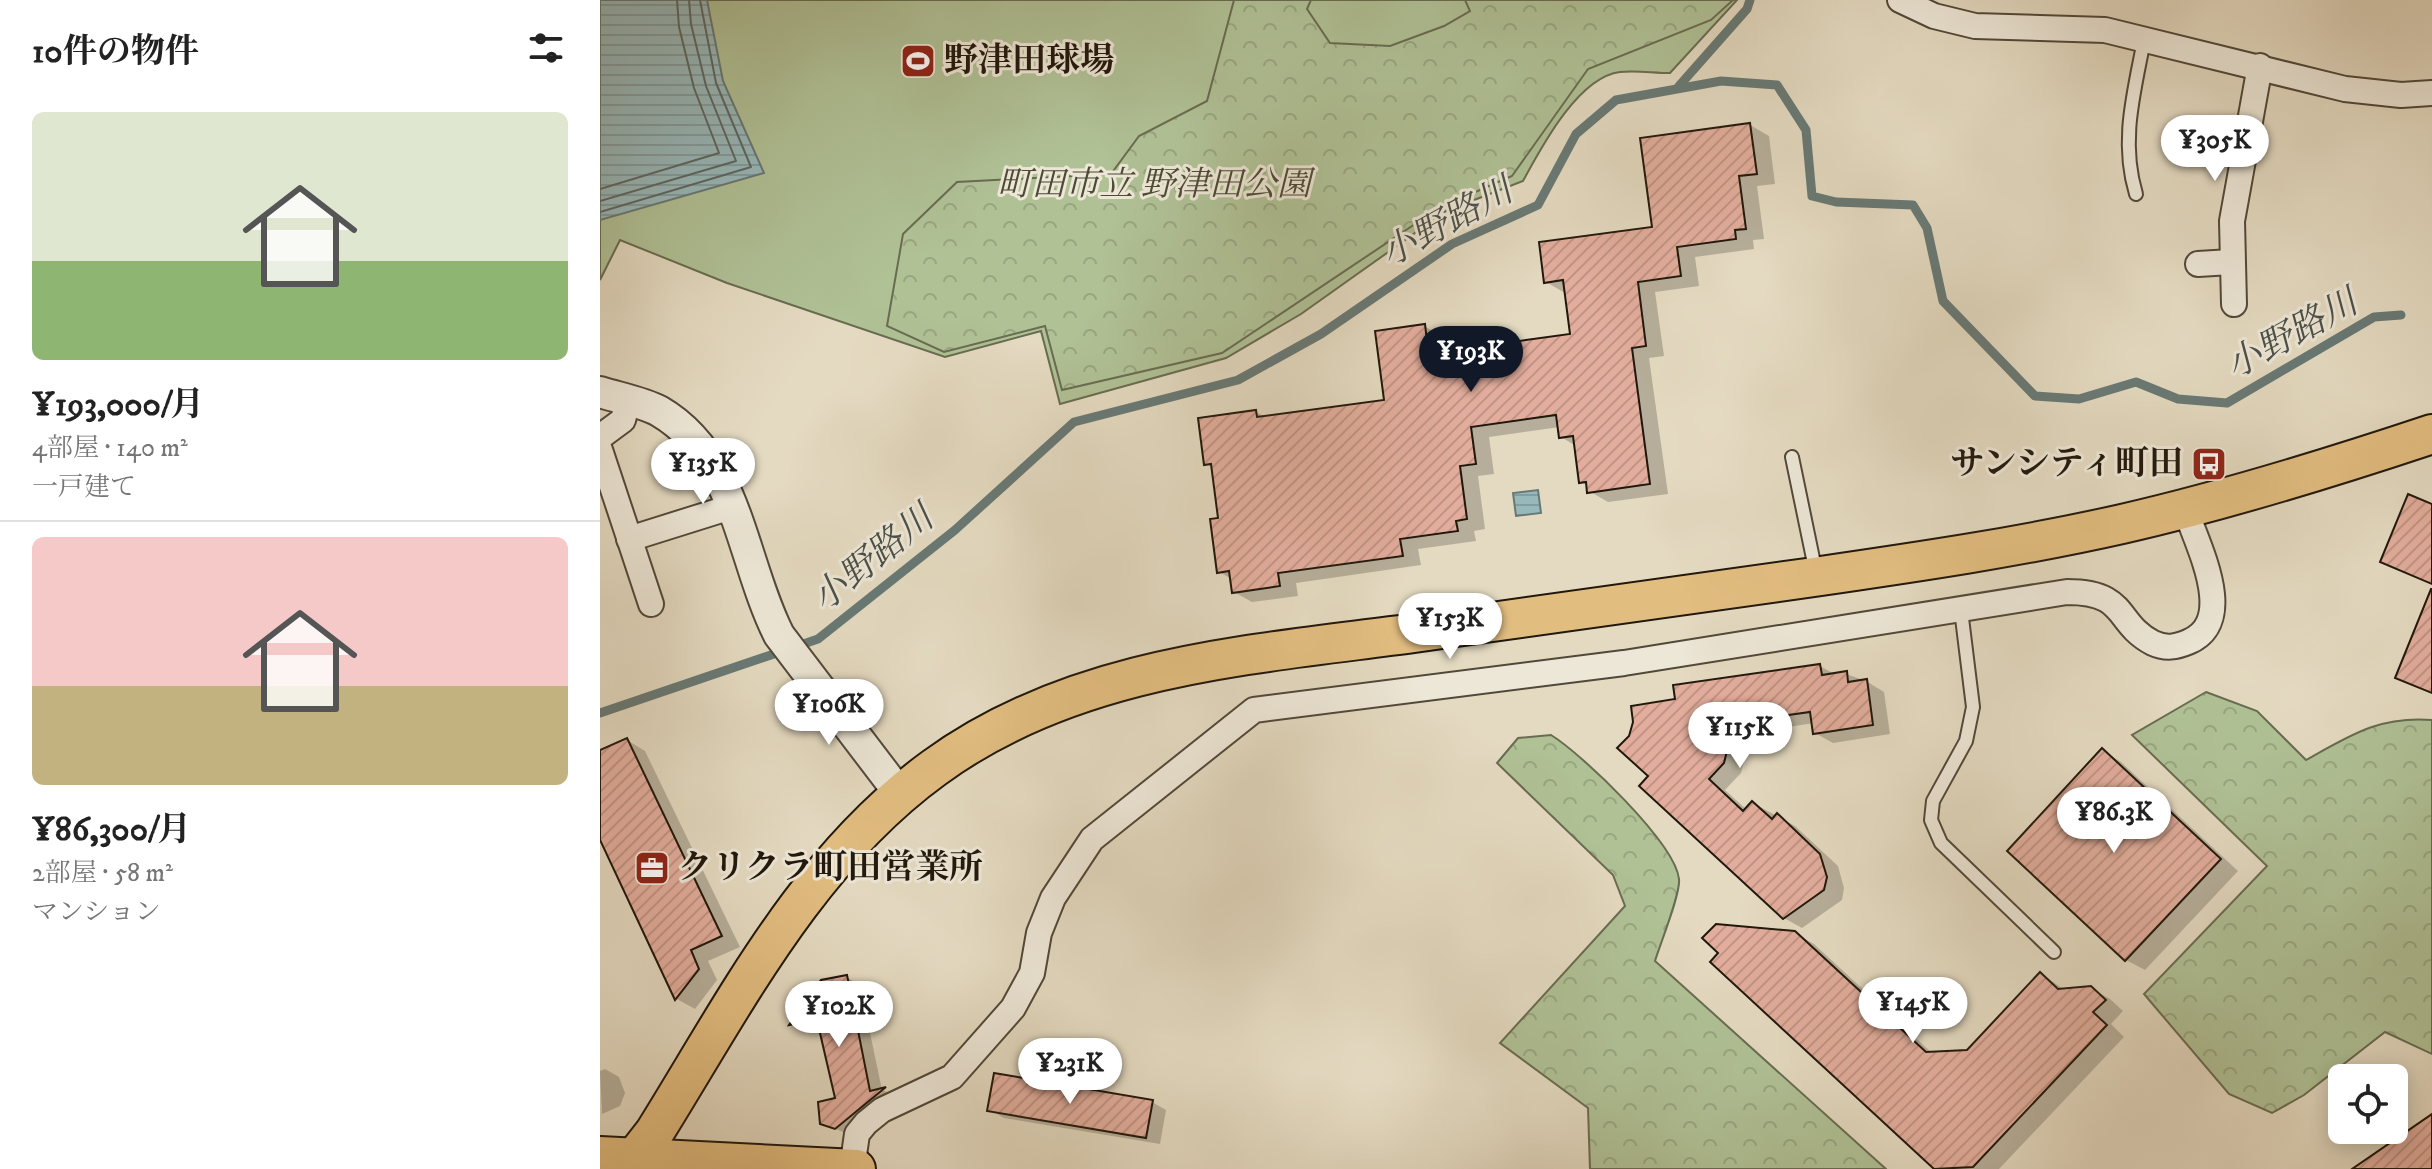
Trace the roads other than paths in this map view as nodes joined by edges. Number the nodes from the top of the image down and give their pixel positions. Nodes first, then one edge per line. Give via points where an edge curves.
1 (1900, 0) edge
2 (2144, 40) junction
3 (2260, 66) junction
4 (2432, 93) edge
5 (2136, 194) dead end
6 (2231, 262) junction
7 (2198, 264) dead end
8 (2234, 304) dead end
9 (614, 397) edge
10 (2432, 434) edge
11 (600, 437) edge
12 (600, 450) edge
13 (1792, 457) dead end
14 (731, 507) junction
15 (2185, 508) junction
16 (629, 539) junction
17 (1816, 576) junction
18 (651, 604) dead end
19 (1961, 610) junction
20 (900, 794) junction
21 (2054, 952) dead end
22 (621, 1161) edge
23 (854, 1169) edge

1 - 2 street via 1975,26 2105,30
2 - 3 street
2 - 5 lane via 2128,122 2128,166
3 - 4 street via 2345,89
3 - 6 street via 2232,221
6 - 7 street
6 - 8 street
9 - 11 street via 623,420
9 - 14 street via 656,409 682,426 719,471
10 - 15 main road
12 - 16 street
13 - 17 lane
14 - 16 street
14 - 20 street via 779,635
15 - 17 main road via 2041,541
15 - 19 street via 2213,587 2214,606 2195,639 2164,648 2149,641 2109,600 2090,592
16 - 18 street
17 - 20 main road via 1241,657 1128,678 1076,694 979,738
19 - 21 lane via 1973,707 1966,741 1933,801 1931,820 1941,843
19 - 23 street via 1624,663 1254,710 1092,839 1053,898 1039,933 1032,973 1013,1008 952,1077 866,1123 857,1134
20 - 22 main road via 802,899
22 - 23 main road

